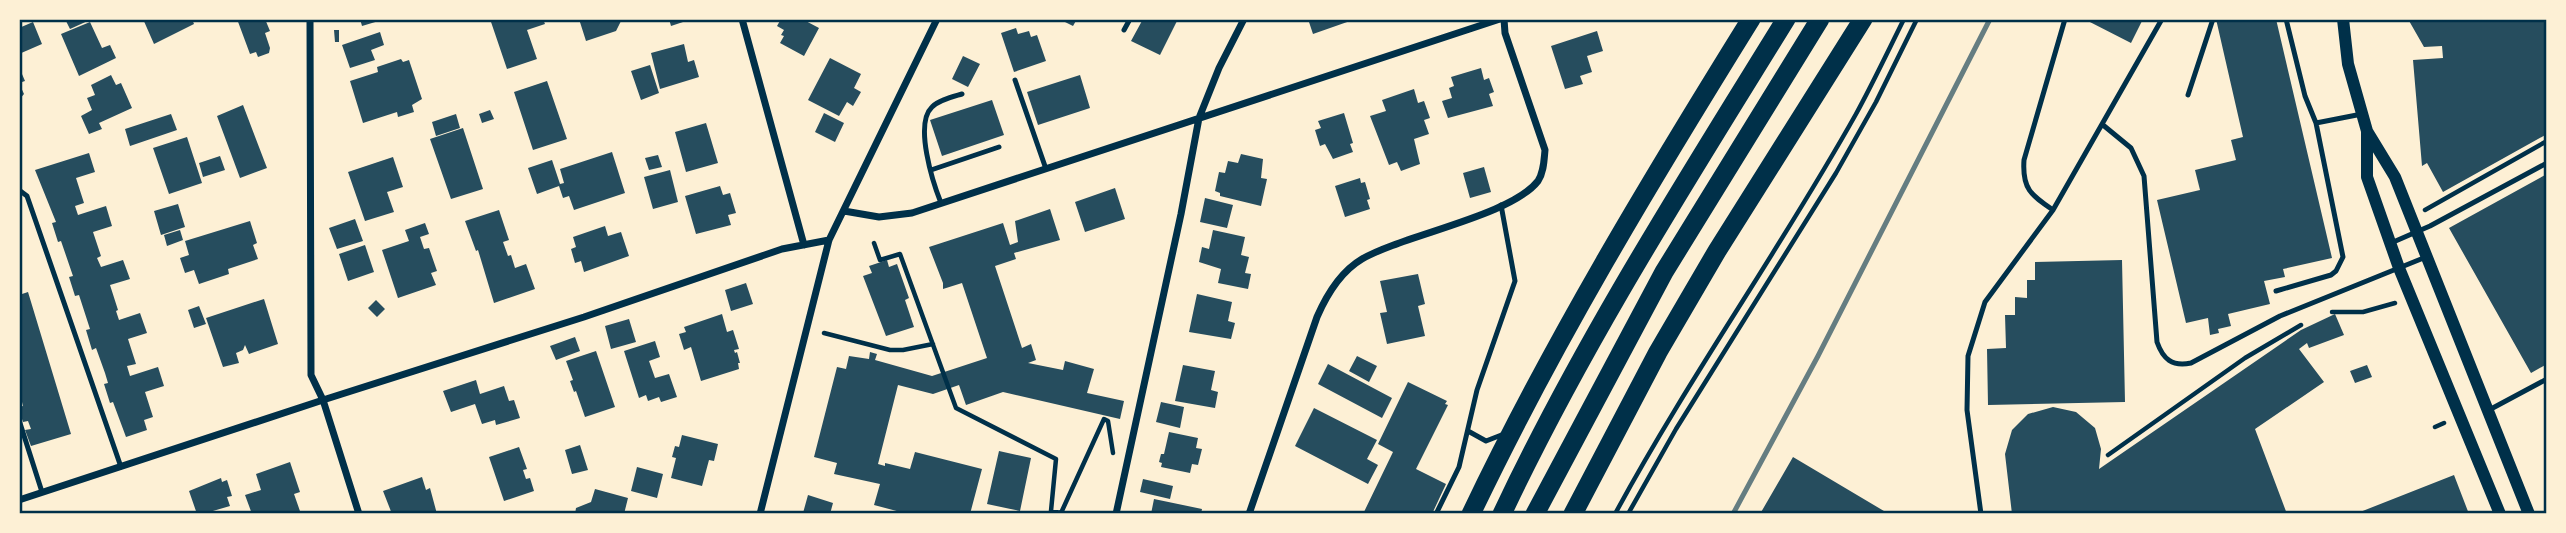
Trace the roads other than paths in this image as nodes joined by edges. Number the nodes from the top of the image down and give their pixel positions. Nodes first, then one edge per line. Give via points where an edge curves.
1 (310, 19) edge
2 (742, 19) edge
3 (937, 19) edge
4 (1130, 19) edge
5 (1244, 19) edge
6 (1502, 19) edge
7 (1751, 19) edge
8 (1786, 19) edge
9 (1820, 19) edge
10 (1863, 19) edge
11 (2065, 19) edge
12 (2162, 19) edge
13 (2213, 19) edge
14 (2286, 19) edge
15 (2343, 19) edge
16 (1124, 30) dead end
17 (1015, 80) dead end
18 (962, 93) dead end
19 (2188, 95) dead end
20 (2363, 114) junction
21 (1199, 118) junction
22 (2316, 123) junction
23 (2104, 125) junction
24 (2367, 131) junction
25 (999, 147) dead end
26 (2547, 163) edge
27 (1046, 169) junction
28 (931, 170) junction
29 (19, 190) edge
30 (941, 203) junction
31 (1501, 205) junction
32 (2053, 210) junction
33 (844, 211) junction
34 (2416, 232) junction
35 (829, 240) junction
36 (2390, 244) junction
37 (804, 245) junction
38 (2426, 257) junction
39 (2399, 268) junction
40 (2276, 291) dead end
41 (2547, 379) edge
42 (323, 400) junction
43 (2486, 411) junction
44 (19, 420) edge
45 (1468, 431) junction
46 (1510, 431) junction
47 (121, 467) junction
48 (42, 492) junction
49 (19, 500) edge
50 (359, 514) edge
51 (760, 514) edge
52 (1116, 514) edge
53 (1249, 514) edge
54 (1436, 514) edge
55 (1471, 514) edge
56 (1502, 514) edge
57 (1535, 514) edge
58 (1573, 514) edge
59 (1981, 514) edge
60 (2500, 514) edge
61 (2529, 514) edge

1 - 42 street via 311,374
2 - 37 street
3 - 33 street
4 - 16 lane
5 - 21 street
6 - 21 street
6 - 31 street via 1545,150 1538,180
7 - 46 highway via 1646,188
8 - 56 highway via 1640,256 1553,410
9 - 57 highway via 1664,272
10 - 58 highway via 1717,251
11 - 32 lane via 2023,173 2029,190
12 - 23 lane
13 - 19 lane
14 - 22 lane
15 - 20 street via 2348,64
17 - 27 lane
18 - 28 lane via 937,103 926,114
20 - 22 lane
20 - 24 street
21 - 27 street
21 - 52 street
22 - 40 lane via 2343,257 2331,275
23 - 32 lane
23 - 39 lane via 2132,148 2144,176 2157,342 2172,363 2191,363 2280,316
24 - 34 street via 2395,177
24 - 36 street via 2367,177
25 - 28 lane
26 - 34 lane
27 - 30 street
28 - 30 lane
29 - 47 lane via 27,196
30 - 33 street via 889,217
31 - 45 lane via 1515,281 1477,390
31 - 53 street via 1363,259 1343,274 1317,317
32 - 59 lane via 1985,302 1968,356 1966,410
33 - 35 street
34 - 36 lane
34 - 38 street
35 - 37 street
35 - 51 street
36 - 39 street
37 - 42 street
38 - 39 lane
38 - 43 street
39 - 60 street
41 - 43 lane
42 - 47 street
42 - 50 street
43 - 61 street
44 - 48 lane
45 - 46 lane via 1486,441
45 - 54 lane via 1459,467
46 - 55 highway
47 - 48 street
48 - 49 street

